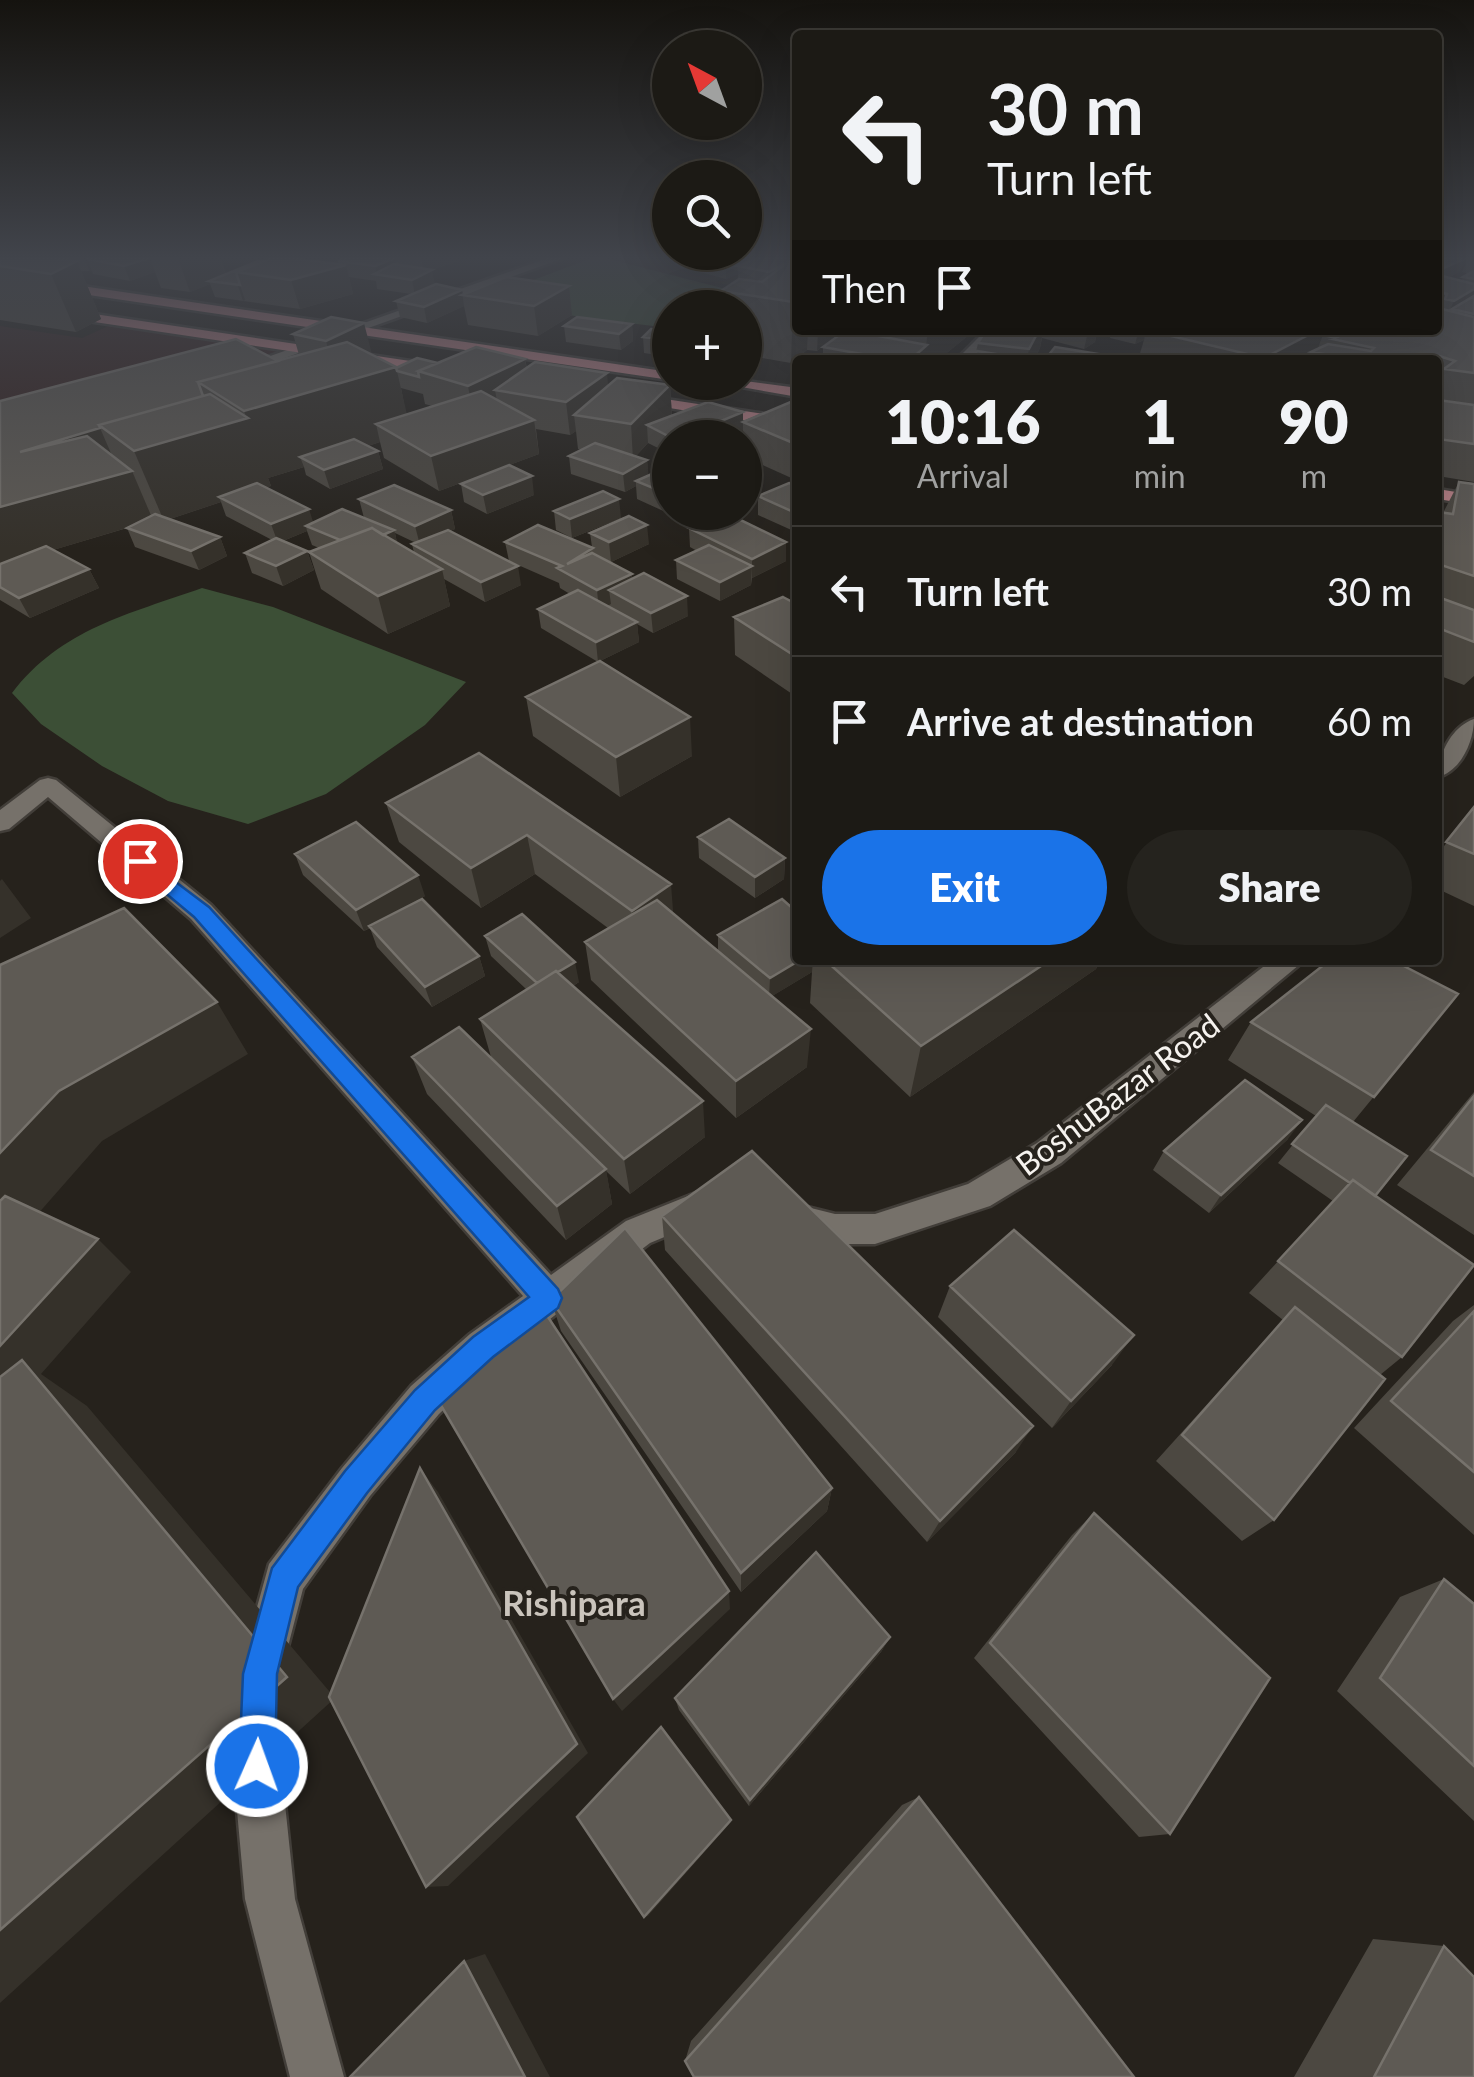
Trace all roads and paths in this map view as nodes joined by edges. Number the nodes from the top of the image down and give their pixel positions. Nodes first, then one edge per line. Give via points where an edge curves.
1 (275, 355) edge
2 (341, 355) edge
3 (520, 355) edge
4 (652, 373) edge
5 (468, 374) edge
6 (212, 377) edge
7 (762, 388) edge
8 (792, 392) edge
9 (622, 397) edge
10 (792, 423) edge
11 (1442, 495) edge
12 (1474, 500) edge
13 (1474, 726) edge
14 (1442, 765) edge
15 (0, 823) edge
16 (1285, 965) edge
17 (549, 1298) junction
18 (317, 2077) edge

1 - 6 street
2 - 5 main road
3 - 4 main road
7 - 8 main road
9 - 10 main road
11 - 12 main road
13 - 14 street
15 - 17 street via 48,785 202,912
16 - 17 street, BoshuBazar Road via 1049,1153 978,1196 875,1230 835,1229 745,1198 721,1197 638,1232
17 - 18 street, BoshuBazar Road via 425,1400 284,1579 260,1674 257,1766 270,1898

